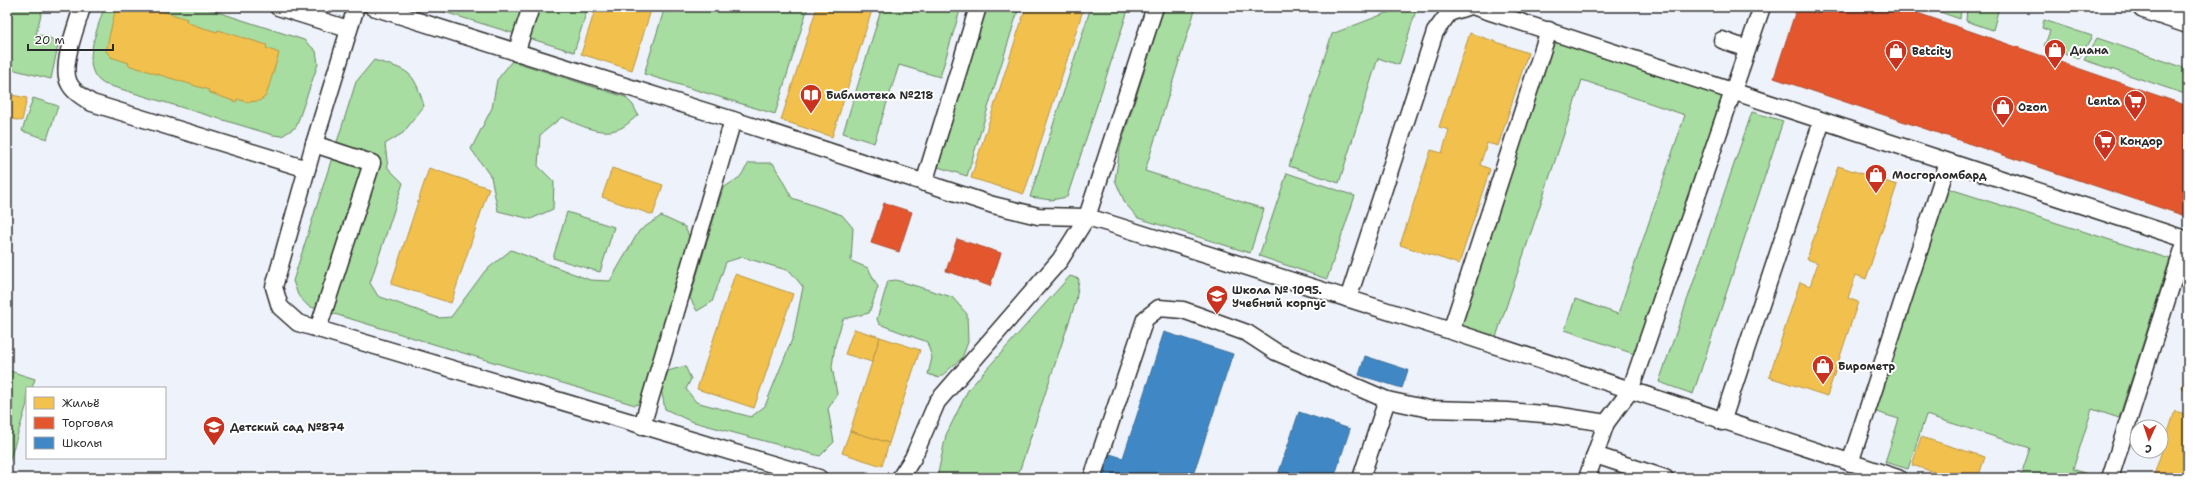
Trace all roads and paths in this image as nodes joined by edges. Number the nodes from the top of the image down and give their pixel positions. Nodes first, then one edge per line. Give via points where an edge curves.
1 (82, 7) edge
2 (278, 7) edge
3 (356, 7) edge
4 (373, 7) edge
5 (531, 7) edge
6 (978, 7) edge
7 (1155, 7) edge
8 (1467, 7) edge
9 (1475, 7) edge
10 (1762, 7) edge
11 (2144, 7) edge
12 (2188, 22) edge
13 (348, 29) junction
14 (1549, 30) junction
15 (1722, 40) dead end
16 (1747, 49) junction
17 (516, 53) junction
18 (1732, 90) junction
19 (733, 120) junction
20 (1822, 121) junction
21 (314, 144) junction
22 (1948, 162) junction
23 (307, 169) junction
24 (924, 183) junction
25 (1086, 217) junction
26 (2187, 240) edge
27 (1348, 298) junction
28 (318, 329) junction
29 (1450, 331) junction
30 (1630, 391) junction
31 (1387, 400) junction
32 (1722, 422) junction
33 (1606, 423) junction
34 (642, 426) junction
35 (1595, 455) junction
36 (1850, 462) junction
37 (808, 477) edge
38 (900, 478) edge
39 (1092, 478) edge
40 (1361, 478) edge
41 (1587, 478) edge
42 (1665, 478) edge
43 (1898, 478) edge
44 (2110, 478) edge

1 - 23 lane via 70,47 66,73 69,84 84,98 92,103
2 - 13 lane
3 - 13 lane
4 - 17 lane
5 - 17 lane
6 - 24 lane
7 - 25 lane
8 - 27 lane via 1450,13 1435,32
9 - 14 lane
10 - 16 lane
11 - 12 main road
13 - 21 lane
14 - 18 lane
14 - 29 lane
15 - 16 lane
16 - 18 lane
17 - 19 lane
18 - 20 lane
18 - 30 lane
19 - 24 lane
19 - 34 lane
20 - 22 lane
20 - 32 lane
21 - 23 lane
21 - 28 lane via 372,163
22 - 26 lane
22 - 36 lane
23 - 28 lane via 274,287 280,307 298,323
24 - 25 lane via 992,205 1038,216
25 - 27 lane
25 - 38 lane via 1060,260 937,402 913,458
26 - 44 lane
27 - 29 lane
28 - 34 lane
29 - 30 lane
30 - 32 lane
30 - 33 lane
31 - 33 lane via 1429,409 1555,414
31 - 39 lane via 1276,352 1247,333 1183,310 1159,308 1145,319
31 - 40 lane
32 - 36 lane
33 - 35 lane
34 - 37 lane
35 - 41 lane
35 - 42 lane
36 - 43 lane

